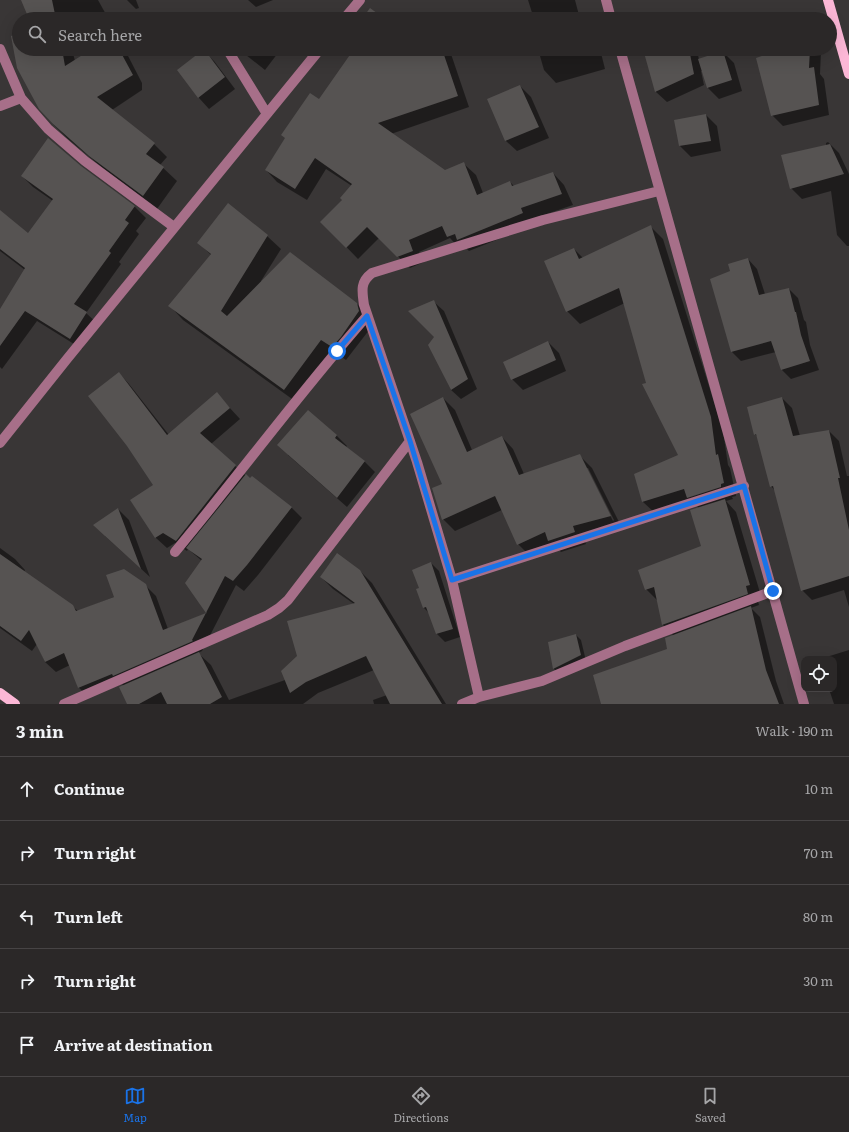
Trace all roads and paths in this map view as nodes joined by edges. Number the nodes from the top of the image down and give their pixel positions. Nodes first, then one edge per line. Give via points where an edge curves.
1 (360, 0) edge
2 (606, 0) edge
3 (828, 0) edge
4 (350, 12) edge
5 (609, 12) edge
6 (832, 12) edge
7 (837, 25) edge
8 (845, 47) edge
9 (0, 49) edge
10 (231, 56) edge
11 (314, 56) edge
12 (622, 56) edge
13 (849, 74) edge
14 (21, 98) junction
15 (0, 106) edge
16 (267, 114) junction
17 (659, 191) junction
18 (174, 228) junction
19 (367, 316) junction
20 (410, 441) junction
21 (0, 443) edge
22 (744, 486) junction
23 (175, 552) dead end
24 (452, 580) junction
25 (773, 591) junction
26 (0, 693) edge
27 (479, 697) junction
28 (15, 704) edge
29 (64, 704) edge
30 (462, 704) edge
31 (804, 704) edge

1 - 4 street
2 - 5 street
3 - 6 main road
7 - 8 main road
8 - 13 main road
9 - 14 street
10 - 16 street
11 - 16 street
12 - 17 street
14 - 15 street
14 - 18 street via 48,129 85,161
16 - 18 street
17 - 19 street via 543,220 372,273 363,283 362,291
17 - 22 street
18 - 21 street
19 - 20 street
19 - 23 street
20 - 24 street
20 - 29 street via 288,600 279,608
22 - 24 street
22 - 25 street
24 - 27 street
25 - 27 street via 625,646 542,681
25 - 31 street
26 - 28 main road
27 - 30 street

